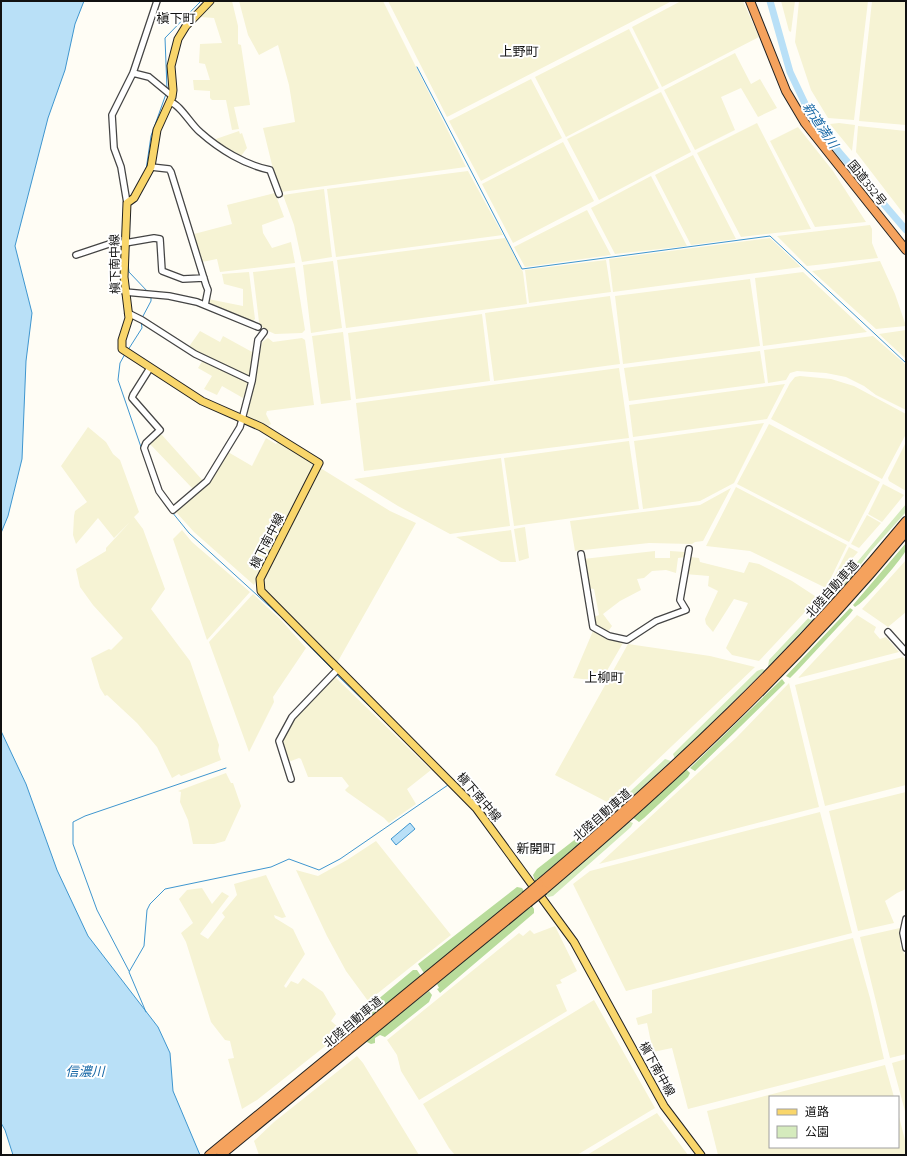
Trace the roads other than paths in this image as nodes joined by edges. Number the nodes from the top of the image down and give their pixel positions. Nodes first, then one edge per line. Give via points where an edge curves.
1 (157, 1) edge
2 (210, 1) edge
3 (750, 1) edge
4 (133, 73) junction
5 (171, 99) junction
6 (151, 167) junction
7 (279, 194) dead end
8 (127, 203) junction
9 (125, 243) junction
10 (906, 250) edge
11 (76, 255) dead end
12 (204, 278) junction
13 (125, 292) junction
14 (205, 305) junction
15 (128, 313) junction
16 (258, 327) dead end
17 (264, 332) dead end
18 (150, 368) junction
19 (252, 381) junction
20 (243, 419) junction
21 (906, 522) edge
22 (906, 532) edge
23 (690, 549) dead end
24 (581, 554) dead end
25 (888, 632) dead end
26 (906, 652) edge
27 (338, 669) junction
28 (291, 779) dead end
29 (542, 887) junction
30 (905, 923) edge
31 (906, 948) edge
32 (361, 1035) junction
33 (209, 1155) edge
34 (221, 1155) edge
35 (700, 1155) edge

1 - 4 street
2 - 5 main road via 186,26 176,42 171,66
3 - 10 highway, 国道352号 via 786,90 805,123
4 - 5 street via 149,77
4 - 8 street via 112,115 114,148 121,167
5 - 6 main road via 158,130
5 - 7 street via 192,125 209,139 252,166 270,170
6 - 8 main road via 134,198
6 - 12 street via 169,169 171,172
8 - 9 main road, 槇下南中線
9 - 11 street via 108,243
9 - 12 street via 160,239 162,271 182,279
9 - 13 main road, 槇下南中線
12 - 14 street via 208,290
13 - 14 street via 169,296
13 - 15 main road, 槇下南中線
14 - 16 street
15 - 18 main road, 槇下南中線 via 129,322 122,340 122,349
15 - 19 street via 195,354
17 - 19 street via 258,340
18 - 20 main road, 槇下南中線 via 202,400
18 - 20 street via 132,398 160,430 144,448 159,491 173,510 205,484 212,475
19 - 20 street
20 - 27 main road, 槇下南中線 via 268,430 319,463 259,584 265,596
21 - 29 highway, 北陸自動車道 via 813,628 740,703
22 - 29 highway, 北陸自動車道 via 819,632 745,708 658,791
23 - 24 street via 680,600 686,610 656,621 627,640 609,636 593,627
25 - 26 street
27 - 28 street via 292,717 281,737 280,747
27 - 35 main road, 槇下南中線 via 467,798 498,836 574,942 664,1106
29 - 32 highway, 北陸自動車道, bridge
30 - 31 street via 903,933
32 - 33 highway, 北陸自動車道
32 - 34 highway, 北陸自動車道

